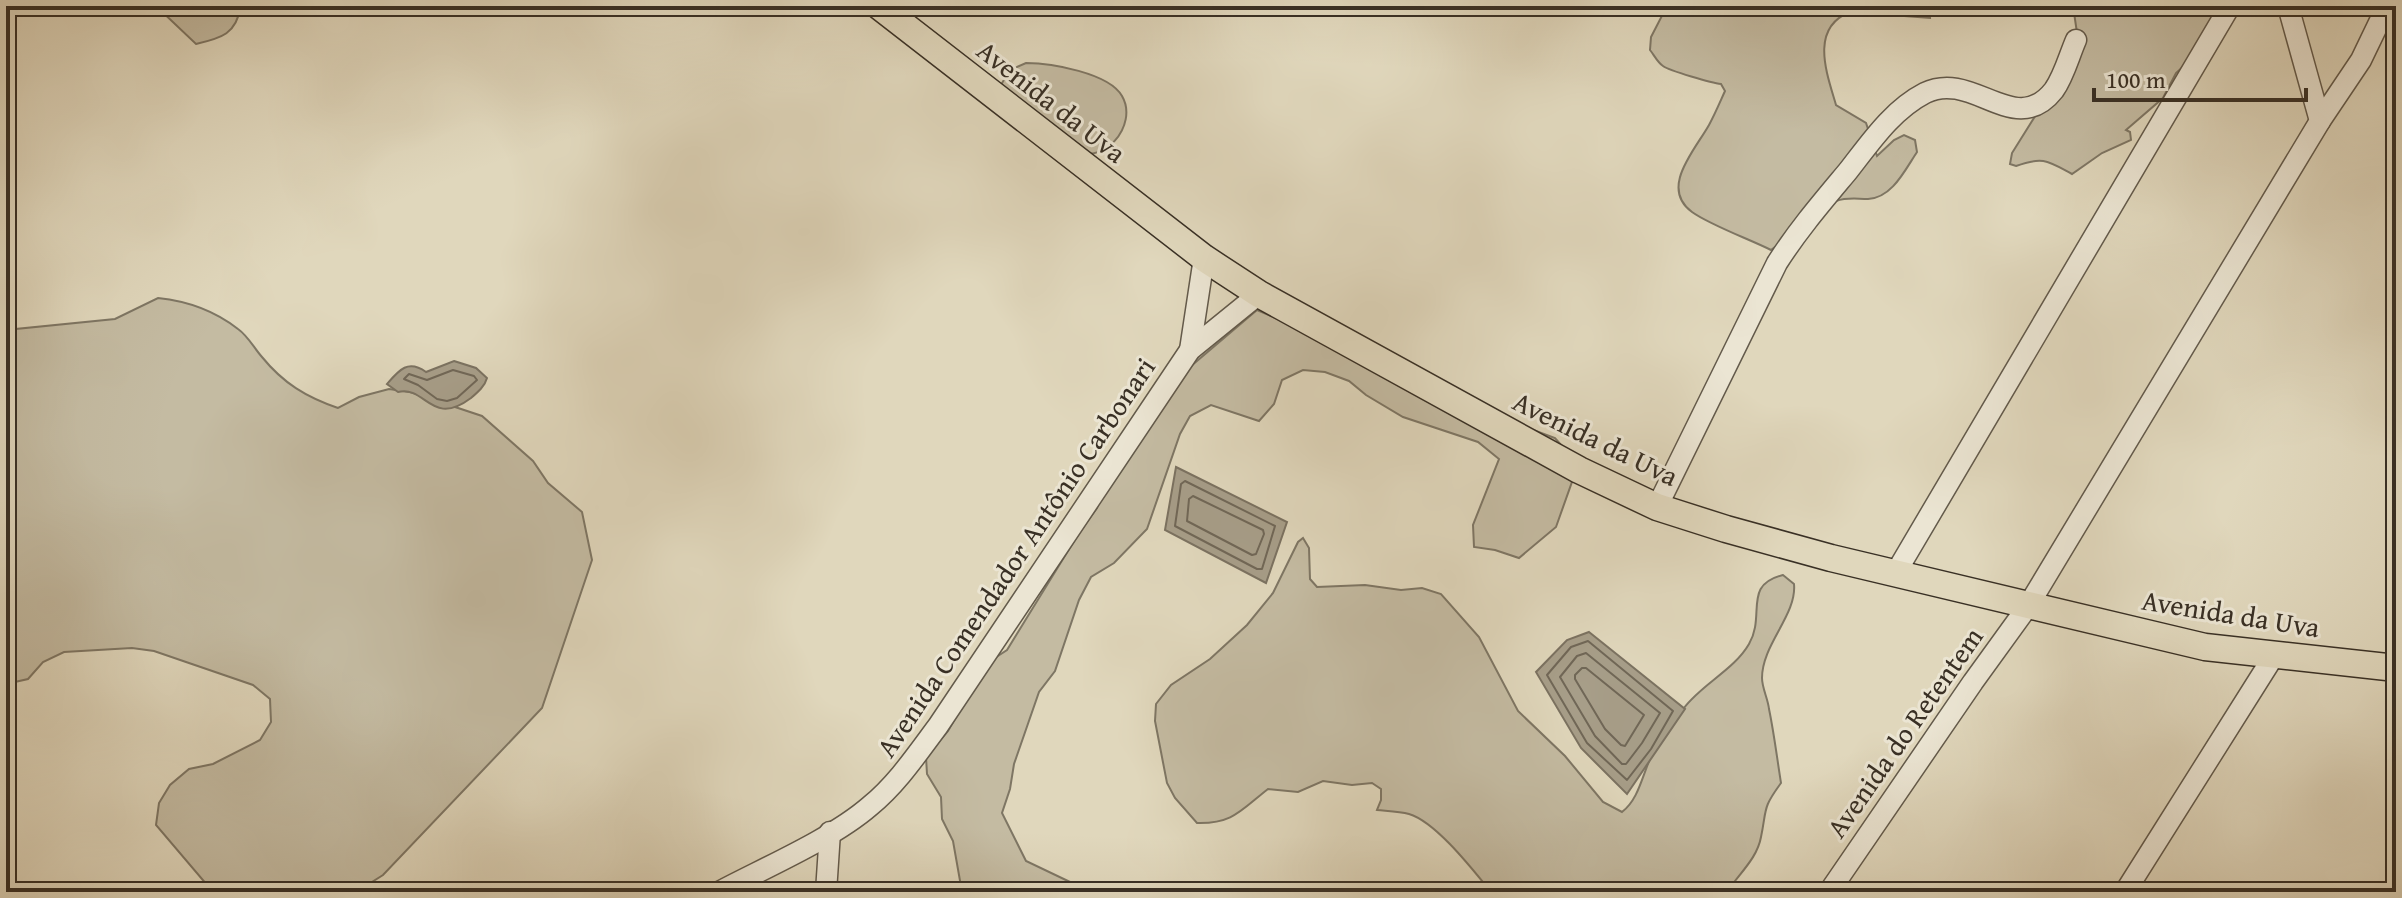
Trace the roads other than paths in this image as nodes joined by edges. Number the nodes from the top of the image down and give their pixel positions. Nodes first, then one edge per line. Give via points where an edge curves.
1 (879, 6) edge
2 (2230, 6) edge
3 (2288, 6) edge
4 (2387, 6) edge
5 (2076, 40) dead end
6 (2320, 121) junction
7 (1204, 258) junction
8 (1259, 294) junction
9 (1190, 350) junction
10 (1657, 507) junction
11 (1895, 574) junction
12 (2028, 606) junction
13 (2275, 654) junction
14 (2396, 668) edge
15 (830, 832) junction
16 (719, 892) edge
17 (826, 892) edge
18 (1829, 892) edge
19 (2125, 892) edge

1 - 7 main road, Avenida da Uva
2 - 11 street
3 - 6 street
4 - 6 street, Avenida do Retentem via 2361,60
5 - 10 street via 2056,88 2030,109 1942,87 1913,100 1885,125 1777,263
6 - 12 street, Avenida do Retentem
7 - 8 main road, Avenida da Uva
7 - 9 street, Avenida Comendador Antônio Carbonari
8 - 9 street, Avenida Comendador Antônio Carbonari
8 - 10 main road, Avenida da Uva via 1579,470
9 - 15 street, Avenida Comendador Antônio Carbonari via 901,776 870,807
10 - 11 main road, Avenida da Uva
11 - 12 main road, Avenida da Uva
12 - 13 main road, Avenida da Uva via 2205,647
12 - 18 street, Avenida do Retentem
13 - 14 main road, Avenida da Uva
13 - 19 street
15 - 16 street, Avenida Comendador Antônio Carbonari
15 - 17 street

